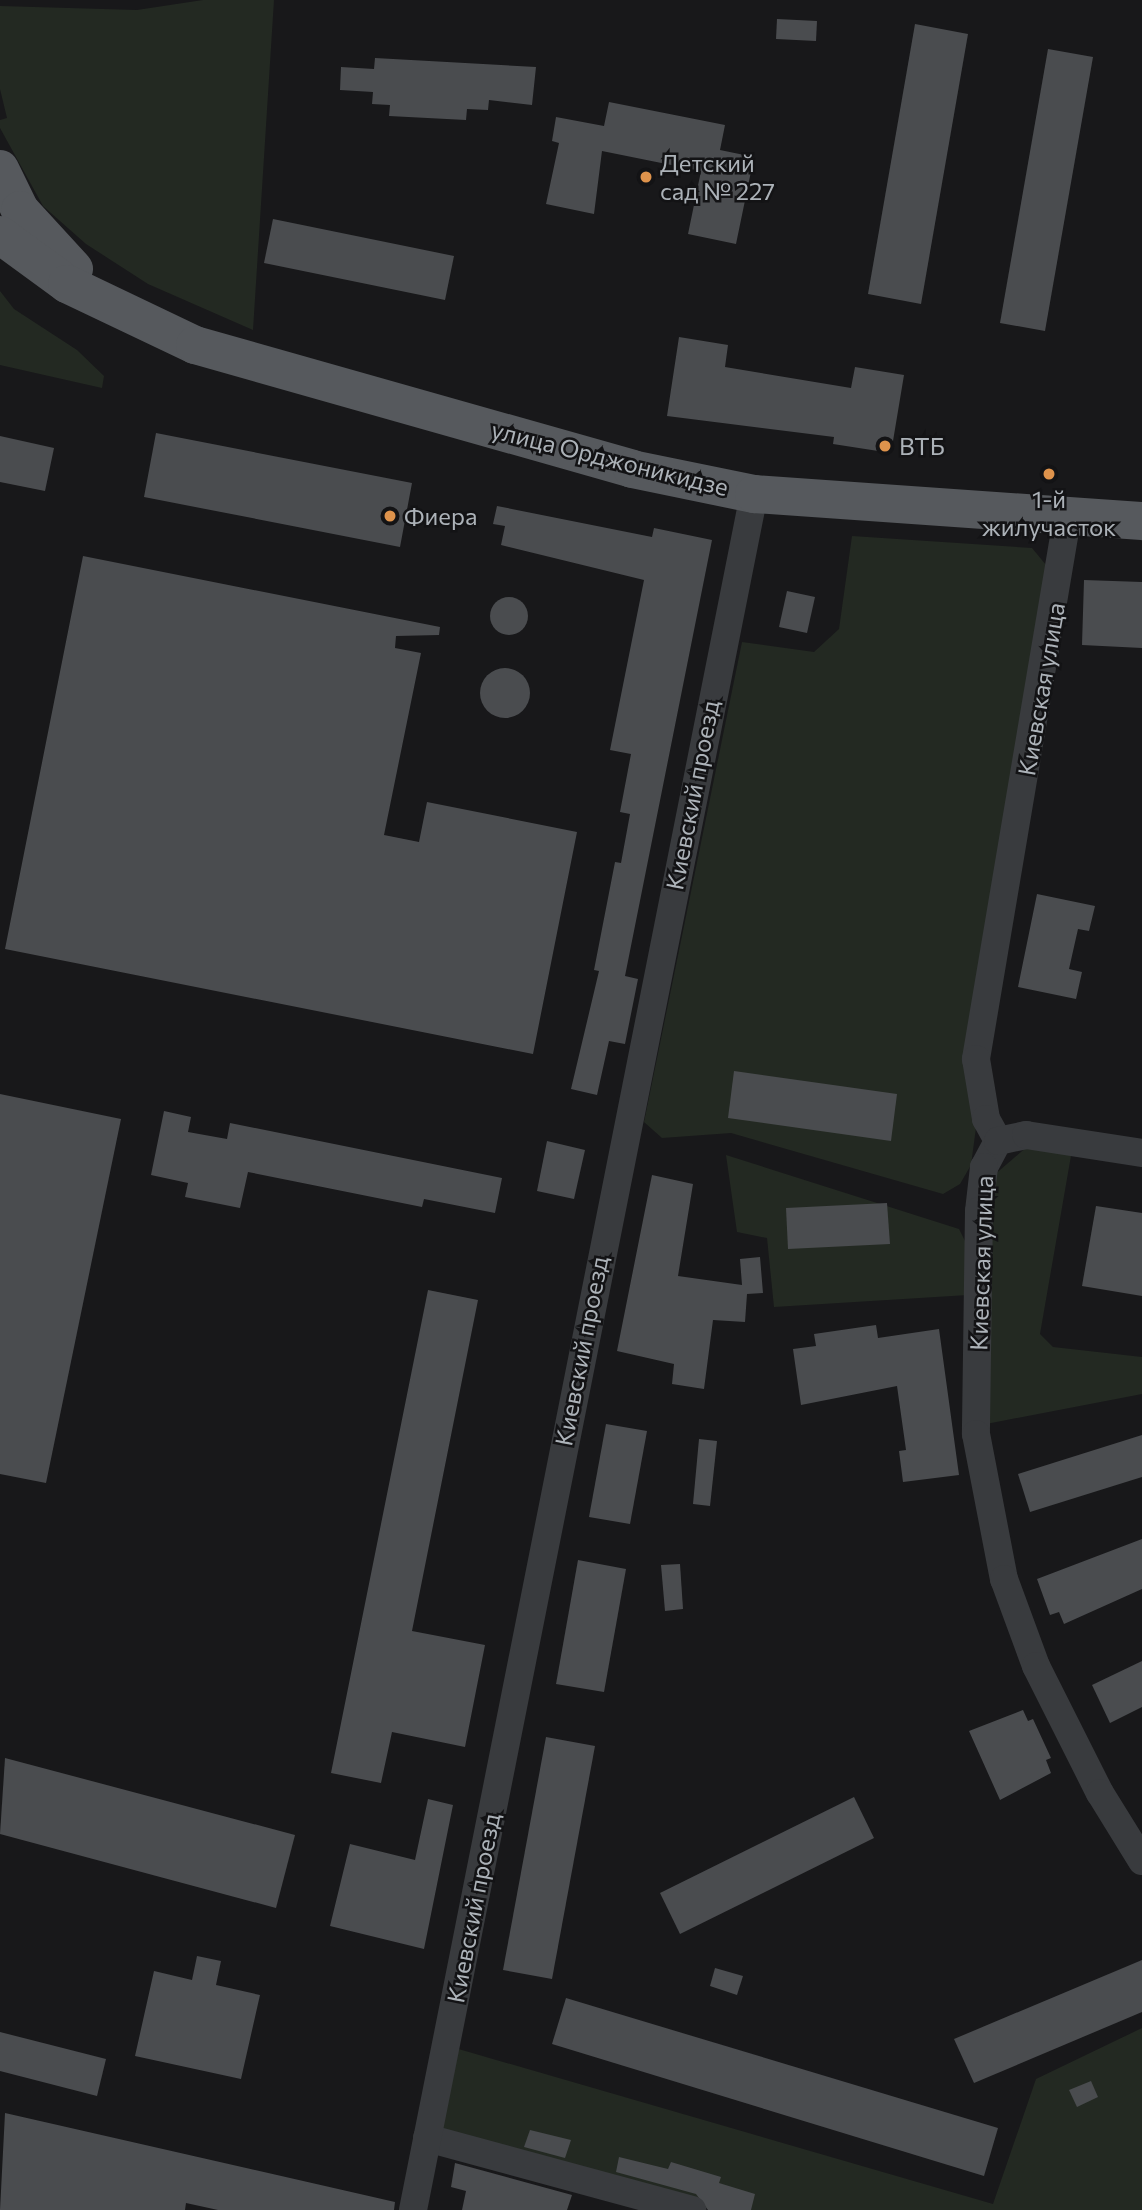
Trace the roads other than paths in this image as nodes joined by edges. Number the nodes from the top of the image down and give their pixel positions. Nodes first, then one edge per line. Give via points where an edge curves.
1 (0, 169) edge
2 (0, 235) edge
3 (135, 318) junction
4 (754, 494) junction
5 (1067, 519) junction
6 (1142, 521) edge
7 (998, 1141) junction
8 (1142, 1153) edge
9 (1142, 1861) edge
10 (427, 2138) junction
11 (413, 2210) edge
12 (692, 2210) edge

1 - 3 main road, улица Орджоникидзе via 20,210 49,246
2 - 3 main road, улица Орджоникидзе via 67,284
3 - 4 main road, улица Орджоникидзе via 244,361 632,469
4 - 5 main road, улица Орджоникидзе
4 - 10 street, Киевский проезд
5 - 6 main road, улица Орджоникидзе
5 - 7 street, Киевская улица via 976,1059 986,1119
7 - 8 street via 1026,1135
7 - 9 street, Киевская улица via 984,1167 979,1211 976,1434 984,1491 1004,1579 1036,1666 1100,1793
10 - 11 street, Киевский проезд
10 - 12 street

